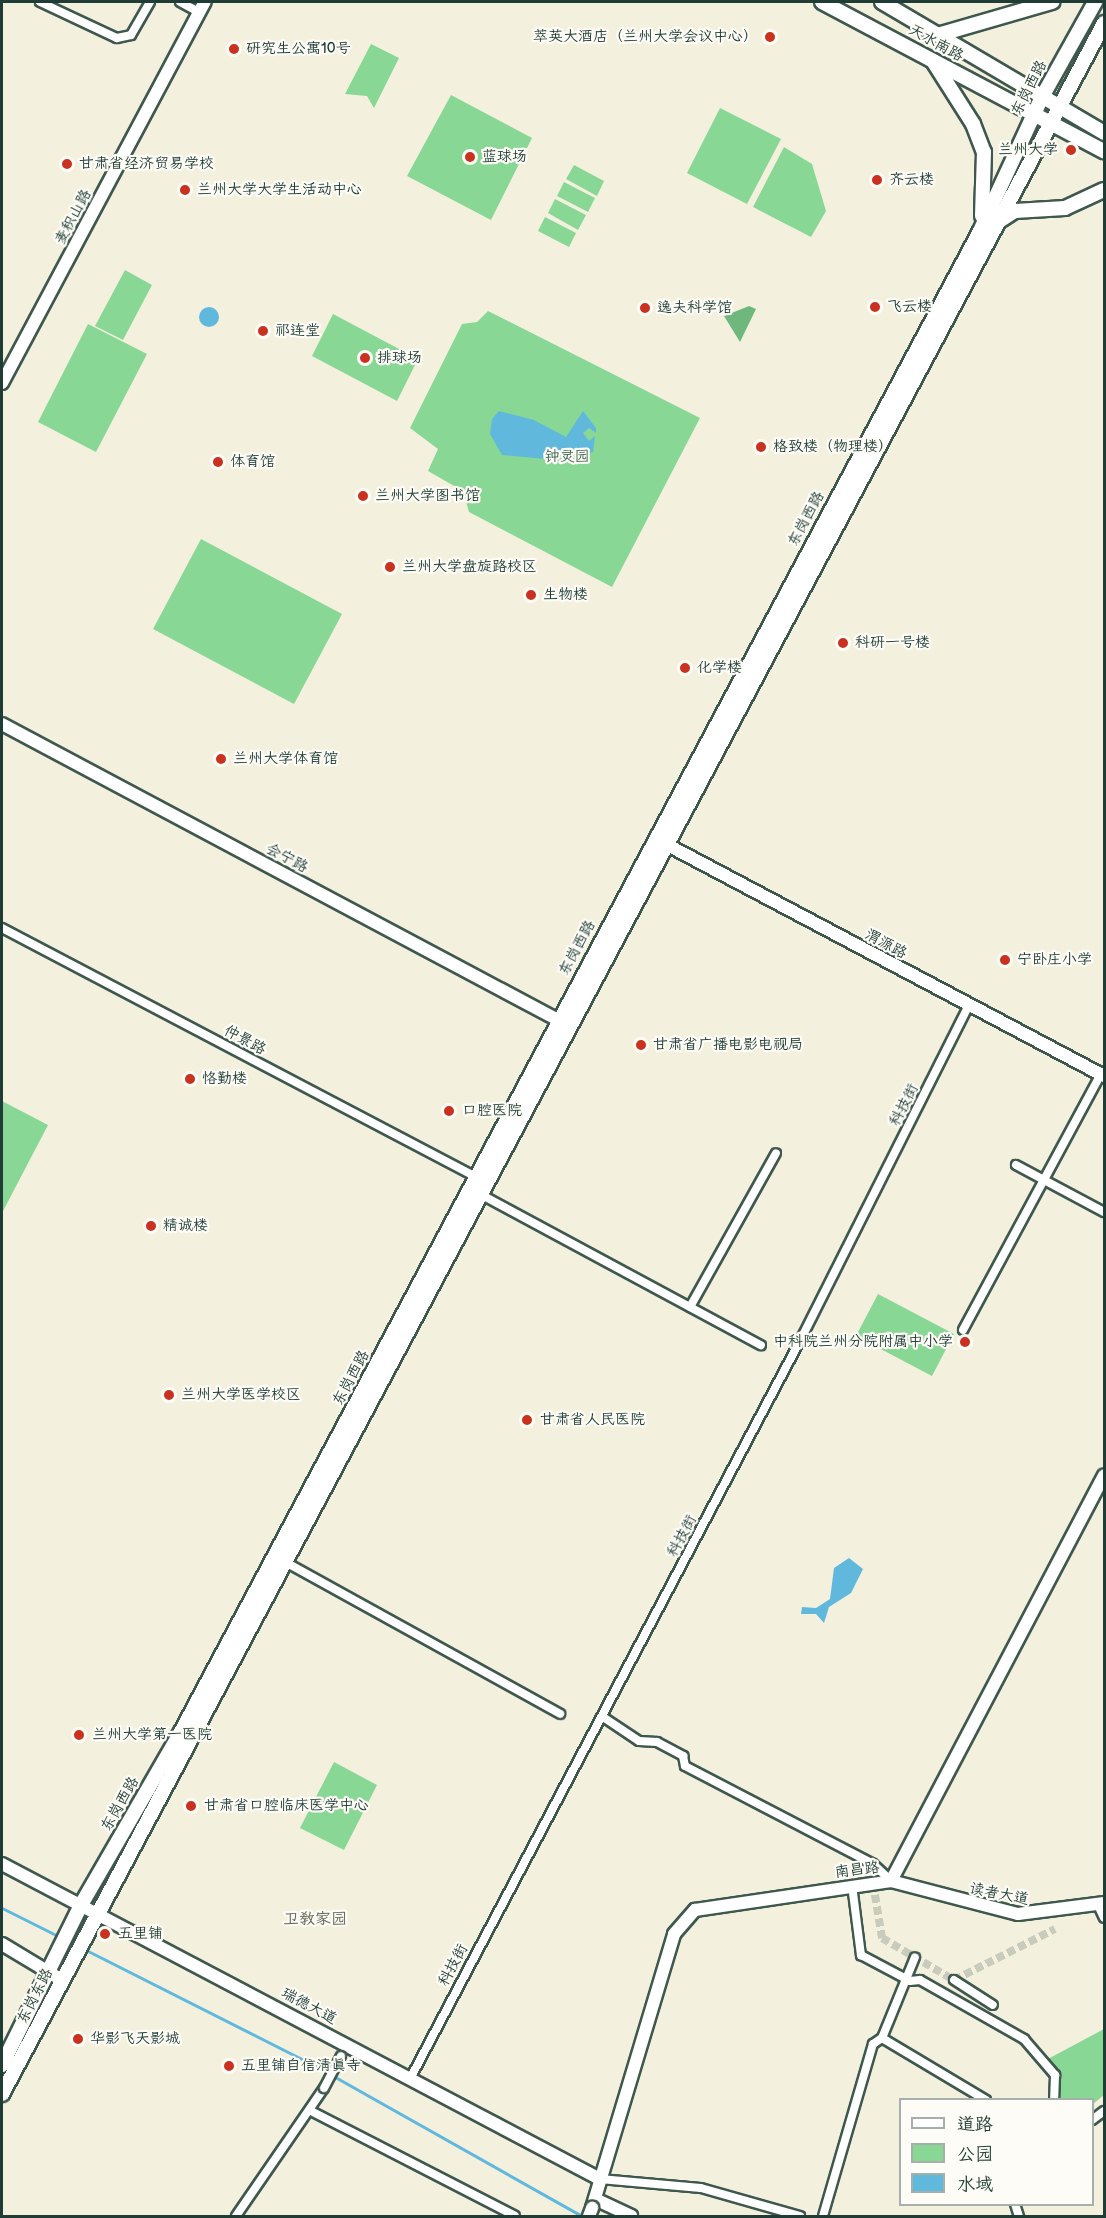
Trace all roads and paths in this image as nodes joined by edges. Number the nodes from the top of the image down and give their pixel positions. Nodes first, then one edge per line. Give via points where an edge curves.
1 (40, 2) edge
2 (150, 2) edge
3 (180, 2) edge
4 (822, 2) edge
5 (882, 2) edge
6 (1052, 2) edge
7 (1095, 2) edge
8 (202, 7) edge
9 (1104, 23) edge
10 (941, 34) junction
11 (933, 61) junction
12 (1042, 97) junction
13 (1063, 107) junction
14 (1033, 114) junction
15 (1055, 124) junction
16 (1104, 133) edge
17 (1104, 151) edge
18 (1104, 190) edge
19 (987, 231) junction
20 (2, 383) edge
21 (2, 724) edge
22 (653, 838) junction
23 (667, 844) junction
24 (2, 927) edge
25 (969, 1005) junction
26 (558, 1020) junction
27 (1102, 1075) edge
28 (776, 1153) dead end
29 (1016, 1165) dead end
30 (476, 1177) junction
31 (1044, 1180) junction
32 (480, 1194) junction
33 (1104, 1212) edge
34 (690, 1307) junction
35 (963, 1330) dead end
36 (761, 1345) dead end
37 (1104, 1476) edge
38 (287, 1563) junction
39 (560, 1714) dead end
40 (603, 1717) junction
41 (2, 1864) edge
42 (891, 1881) junction
43 (852, 1886) junction
44 (1101, 1904) edge
45 (81, 1905) junction
46 (95, 1914) junction
47 (1104, 1918) edge
48 (2, 1944) edge
49 (915, 1957) dead end
50 (46, 1970) junction
51 (65, 1974) junction
52 (903, 1977) junction
53 (954, 1980) dead end
54 (993, 2006) dead end
55 (882, 2038) junction
56 (349, 2044) junction
57 (5, 2050) edge
58 (2, 2065) edge
59 (411, 2077) junction
60 (2, 2094) edge
61 (983, 2098) edge
62 (1054, 2098) edge
63 (311, 2111) junction
64 (600, 2179) junction
65 (592, 2208) edge
66 (236, 2217) edge
67 (515, 2217) edge
68 (631, 2217) edge
69 (800, 2217) edge
70 (823, 2217) edge

1 - 2 street via 117,38 131,35
3 - 8 street
4 - 11 main road, 天水南路
5 - 10 main road, 天水南路
6 - 10 main road
7 - 12 main road, 东岗西路
8 - 20 street, 麦积山路
9 - 13 main road, 东岗西路
10 - 12 main road, 天水南路
11 - 14 main road, 天水南路
11 - 19 main road via 973,124 984,152
12 - 13 main road, 天水南路
12 - 14 main road, 东岗西路
13 - 15 main road, 东岗西路
13 - 16 main road, 天水南路
14 - 15 main road, 天水南路
14 - 19 main road, 东岗西路
15 - 17 main road, 天水南路
15 - 19 main road, 东岗西路
18 - 19 main road via 1065,208 1015,211
19 - 22 main road, 东岗西路
19 - 23 main road, 东岗西路
21 - 26 street, 会宁路
22 - 23 street, 渭源路
22 - 26 main road, 东岗西路
23 - 25 street, 渭源路
23 - 32 main road, 东岗西路
24 - 30 street, 仲景路
25 - 27 street, 渭源路
25 - 40 street, 科技街
26 - 30 main road, 东岗西路
27 - 31 street
28 - 34 street
29 - 31 street
30 - 45 main road, 东岗西路 via 181,1732
31 - 33 street
31 - 35 street
32 - 34 street
32 - 38 main road, 东岗西路
34 - 36 street
37 - 42 street, 南昌路
38 - 39 street
38 - 46 main road, 东岗西路
40 - 42 street via 639,1741 657,1742 683,1756 685,1766 873,1864
40 - 59 street, 科技街
41 - 45 street, 瑞德大道
42 - 43 street, 南昌路
42 - 44 street, 读者大道 via 1018,1914
43 - 52 street via 861,1955
43 - 64 street, 南昌路 via 722,1902 695,1910 674,1934
44 - 47 street
45 - 46 street, 瑞德大道
45 - 50 main road, 东岗东路
46 - 51 main road, 东岗东路
46 - 56 street, 瑞德大道
48 - 50 street
49 - 52 street
50 - 51 street
50 - 57 main road, 东岗东路
51 - 60 main road, 东岗东路
52 - 55 street
52 - 62 street via 920,1980 1024,2039 1054,2075
53 - 54 street
55 - 61 street
55 - 70 street via 873,2043
56 - 59 street, 瑞德大道
56 - 63 street, bridge
57 - 58 main road, 东岗东路
59 - 64 street, 瑞德大道
63 - 66 street
63 - 67 street
64 - 65 street, 南昌路
64 - 69 street via 701,2188
65 - 68 street

